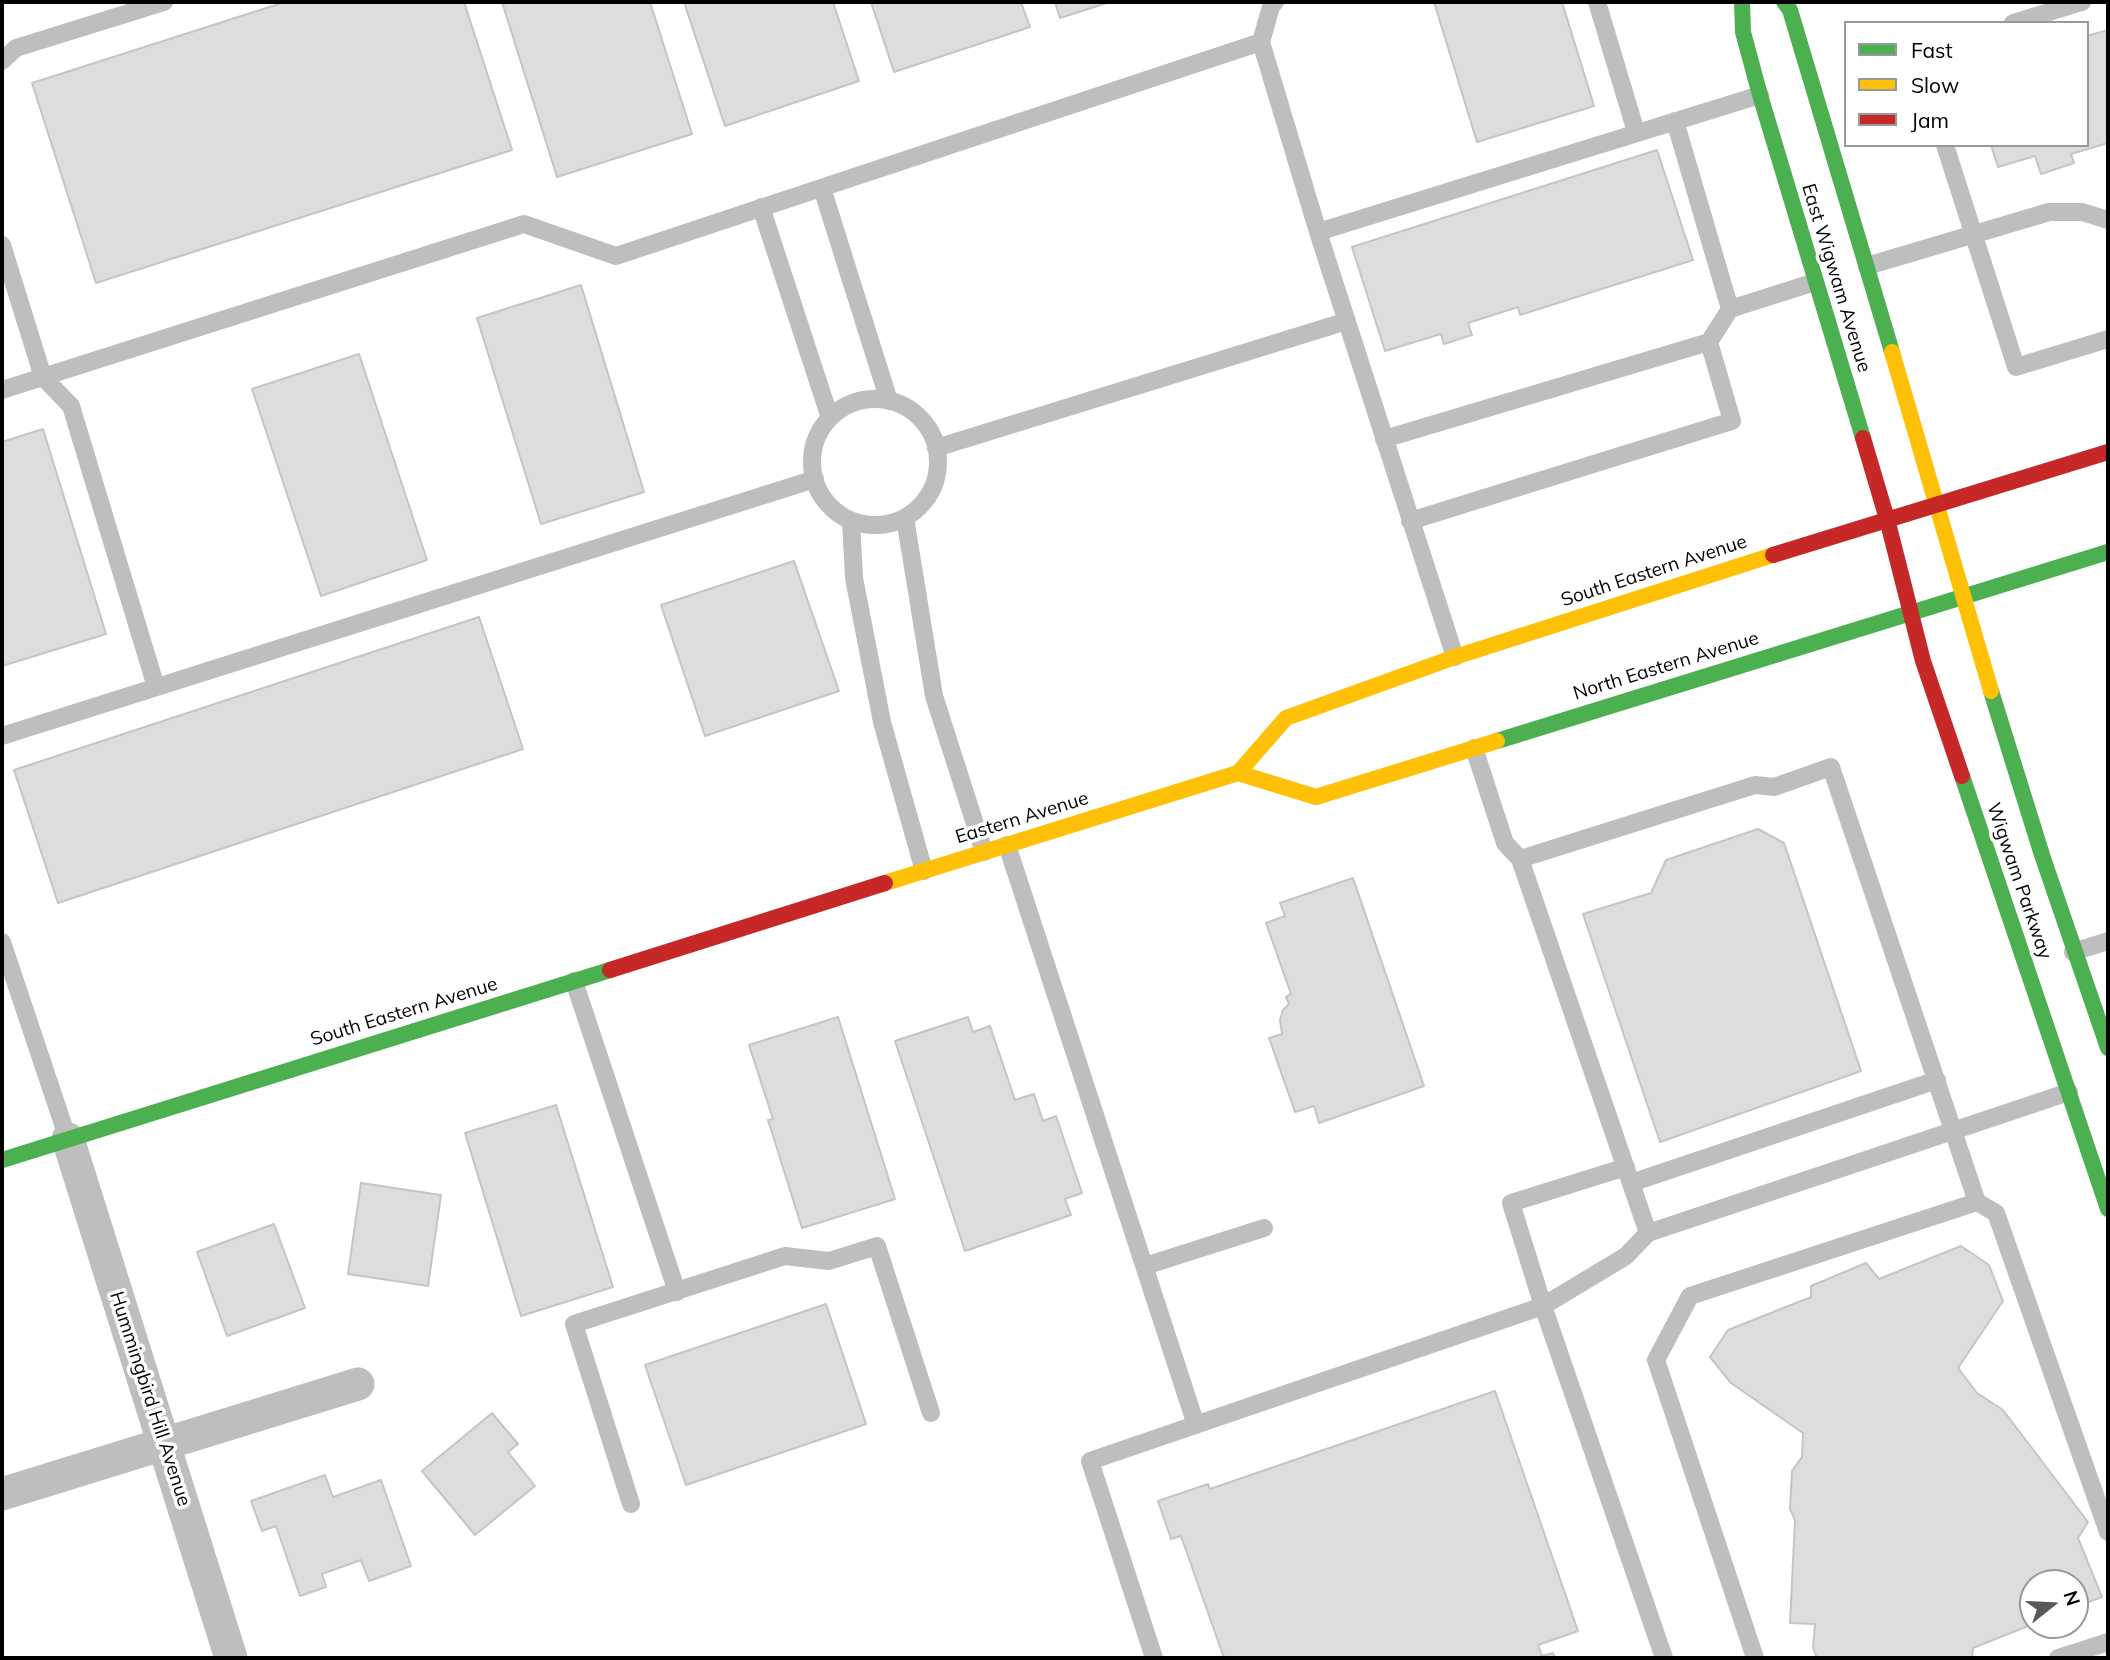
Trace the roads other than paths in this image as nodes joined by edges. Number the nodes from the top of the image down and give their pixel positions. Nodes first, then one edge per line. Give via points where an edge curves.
1 (164, 2) edge
2 (1275, 2) edge
3 (1597, 2) edge
4 (1742, 2) edge
5 (1784, 2) edge
6 (2082, 2) edge
7 (2020, 21) edge
8 (1261, 42) junction
9 (2, 61) edge
10 (1760, 94) junction
11 (1675, 121) junction
12 (1636, 132) junction
13 (1946, 147) edge
14 (822, 188) junction
15 (761, 207) junction
16 (2108, 220) edge
17 (1318, 232) junction
18 (1973, 234) junction
19 (2, 245) edge
20 (1867, 266) junction
21 (1815, 282) junction
22 (10, 294) edge
23 (1730, 309) junction
24 (1347, 321) junction
25 (2108, 339) edge
26 (1709, 342) junction
27 (43, 377) junction
28 (2, 390) edge
29 (889, 401) junction
30 (830, 418) junction
31 (1384, 439) junction
32 (936, 448) junction
33 (2108, 452) edge
34 (815, 479) junction
35 (1935, 504) junction
36 (905, 518) junction
37 (1887, 519) junction
38 (851, 520) junction
39 (1410, 521) junction
40 (1948, 548) joint
41 (2108, 552) edge
42 (1899, 564) joint
43 (1962, 597) junction
44 (1912, 611) junction
45 (1455, 657) junction
46 (156, 687) junction
47 (2, 736) edge
48 (1474, 748) junction
49 (1238, 773) junction
50 (1007, 845) junction
51 (984, 852) junction
52 (1520, 859) junction
53 (924, 871) junction
54 (819, 904) joint
55 (2108, 941) edge
56 (2, 942) edge
57 (2073, 952) junction
58 (574, 981) junction
59 (2108, 1048) edge
60 (1937, 1080) junction
61 (2069, 1093) junction
62 (1954, 1131) junction
63 (68, 1139) junction
64 (2, 1160) edge
65 (1628, 1175) junction
66 (1977, 1202) junction
67 (2108, 1209) edge
68 (1264, 1228) dead end
69 (1648, 1233) junction
70 (1145, 1266) junction
71 (677, 1292) junction
72 (1543, 1306) junction
73 (358, 1384) dead end
74 (930, 1413) dead end
75 (1196, 1425) junction
76 (164, 1443) junction
77 (2, 1494) edge
78 (631, 1504) dead end
79 (2108, 1532) edge
80 (2108, 1642) edge
81 (231, 1658) edge
82 (1154, 1658) edge
83 (1664, 1658) edge
84 (1755, 1658) edge
85 (2058, 1658) edge

1 - 9 lane via 16,48
2 - 8 lane
3 - 12 lane
4 - 10 main road, East Wigwam Avenue via 1743,32
5 - 20 main road, East Wigwam Avenue via 1790,9
6 - 7 lane
8 - 14 lane
8 - 17 lane
10 - 11 lane
10 - 21 main road, East Wigwam Avenue
11 - 12 lane
11 - 23 lane
12 - 17 lane
13 - 18 lane
14 - 15 lane
14 - 29 lane
15 - 27 lane via 616,256 524,225
15 - 30 lane
16 - 18 lane via 2082,212 2049,212
17 - 24 lane
18 - 20 lane
18 - 25 lane via 2016,367
19 - 22 lane
20 - 35 main road, East Wigwam Avenue
21 - 23 lane
21 - 37 main road, East Wigwam Avenue
22 - 27 lane
23 - 26 lane
24 - 31 lane
24 - 32 lane
26 - 31 lane
26 - 39 lane via 1732,421
27 - 28 lane
27 - 46 lane via 71,406
29 - 30 lane via 863,400
29 - 32 lane via 915,413
30 - 34 lane via 813,451
31 - 39 lane
32 - 36 lane via 932,491
33 - 35 main road, South Eastern Avenue
34 - 38 lane via 827,504
34 - 46 lane
35 - 37 main road, South Eastern Avenue
35 - 40 main road, East Wigwam Avenue
36 - 38 lane via 874,526
36 - 51 lane via 934,696
37 - 42 main road, East Wigwam Avenue
37 - 45 main road, South Eastern Avenue
38 - 53 lane via 854,578 882,722
39 - 45 lane
40 - 43 main road, Wigwam Parkway
41 - 43 main road, North Eastern Avenue
42 - 44 main road, Wigwam Parkway
43 - 44 main road, North Eastern Avenue
43 - 57 main road, Wigwam Parkway
44 - 48 main road, North Eastern Avenue
44 - 61 main road, Wigwam Parkway via 1923,661
45 - 49 main road, South Eastern Avenue via 1286,718
46 - 47 lane
48 - 49 main road, North Eastern Avenue via 1316,797
48 - 52 lane via 1505,843
49 - 50 main road, Eastern Avenue
50 - 51 main road, Eastern Avenue
50 - 70 lane
51 - 53 main road, Eastern Avenue
52 - 60 lane via 1755,785 1774,787 1831,767
52 - 65 lane
53 - 54 main road, Eastern Avenue
54 - 58 main road, South Eastern Avenue
55 - 57 lane
56 - 63 lane
57 - 59 main road, Wigwam Parkway
58 - 63 main road, South Eastern Avenue
58 - 71 lane
60 - 62 lane
60 - 65 lane
61 - 62 lane
61 - 67 main road, Wigwam Parkway
62 - 66 lane
62 - 69 lane
63 - 64 main road, South Eastern Avenue
63 - 76 street, Hummingbird Hill Avenue
65 - 69 lane
65 - 72 lane via 1511,1203
66 - 79 lane via 1996,1213
66 - 84 lane via 1690,1296 1656,1360
68 - 70 lane
69 - 72 lane via 1626,1256
70 - 75 lane
71 - 74 lane via 785,1256 829,1261 877,1246
71 - 78 lane via 574,1324
72 - 75 lane
72 - 83 lane
73 - 76 street
75 - 82 lane via 1090,1461
76 - 77 street
76 - 81 street, Hummingbird Hill Avenue
80 - 85 lane

